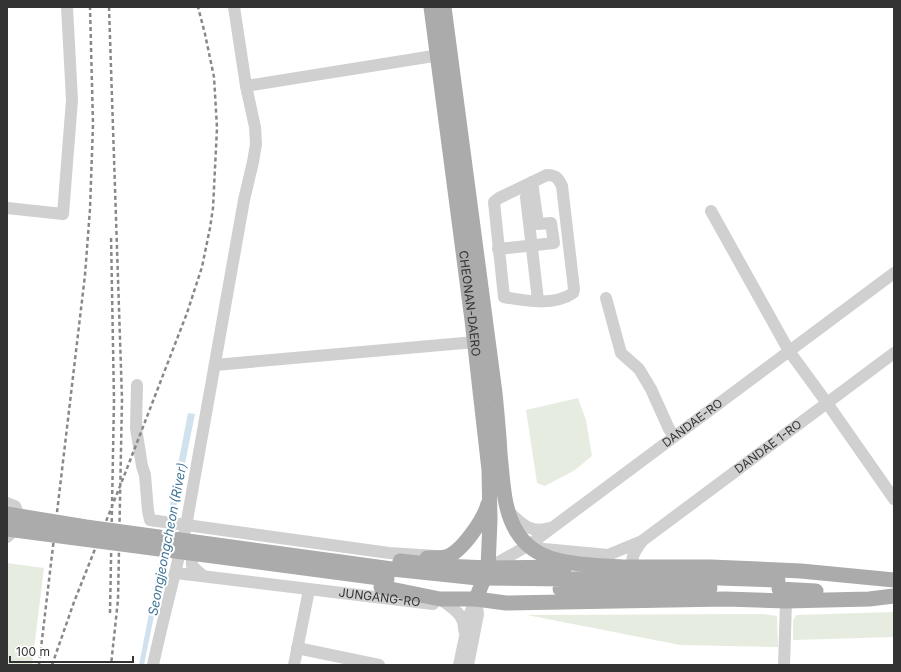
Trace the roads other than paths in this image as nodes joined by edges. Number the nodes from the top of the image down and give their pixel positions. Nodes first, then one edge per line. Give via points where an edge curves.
1 (67, 7) edge
2 (234, 7) edge
3 (431, 7) edge
4 (444, 7) edge
5 (444, 54) junction
6 (246, 86) junction
7 (527, 182) junction
8 (7, 208) edge
9 (711, 211) dead end
10 (532, 245) junction
11 (498, 249) junction
12 (894, 273) edge
13 (606, 298) dead end
14 (538, 300) junction
15 (475, 342) junction
16 (789, 351) junction
17 (894, 353) edge
18 (215, 366) junction
19 (137, 385) dead end
20 (827, 403) junction
21 (674, 436) junction
22 (503, 484) junction
23 (490, 498) junction
24 (894, 499) edge
25 (7, 503) edge
26 (508, 512) junction
27 (7, 513) edge
28 (176, 524) junction
29 (553, 527) junction
30 (7, 529) edge
31 (210, 529) junction
32 (7, 536) edge
33 (642, 541) junction
34 (529, 545) junction
35 (191, 548) junction
36 (447, 556) junction
37 (400, 561) junction
38 (620, 567) junction
39 (639, 567) junction
40 (488, 568) junction
41 (176, 573) junction
42 (203, 576) junction
43 (894, 581) edge
44 (309, 590) junction
45 (781, 590) junction
46 (894, 593) edge
47 (894, 596) edge
48 (476, 600) junction
49 (445, 602) junction
50 (506, 603) junction
51 (475, 628) junction
52 (464, 643) junction
53 (297, 648) junction
54 (153, 665) edge
55 (294, 665) edge
56 (379, 665) edge
57 (459, 665) edge
58 (468, 665) edge
59 (784, 665) edge

1 - 8 street via 72,100 63,214
2 - 6 street
3 - 5 main road, CHEONAN-DAERO
4 - 5 main road, CHEONAN-DAERO
5 - 6 street
5 - 15 main road, CHEONAN-DAERO
5 - 22 main road, CHEONAN-DAERO via 495,395
6 - 18 street via 256,144
7 - 10 street
7 - 10 street via 538,224 552,223 554,242
7 - 11 street via 494,202
7 - 14 street via 552,175 558,177 562,186 574,289 573,293 561,299
9 - 16 street
10 - 11 street
10 - 14 street
11 - 14 street via 504,297
12 - 16 street, DANDAE-RO
13 - 21 street via 622,353 639,369
15 - 18 street
15 - 23 main road, CHEONAN-DAERO
16 - 20 street
16 - 21 street, DANDAE-RO
17 - 20 street, DANDAE 1-RO
18 - 28 street
19 - 28 street via 136,428 150,520
20 - 24 street
20 - 33 street, DANDAE 1-RO
21 - 29 street, DANDAE-RO
22 - 26 main road
22 - 40 main road via 496,539
23 - 36 main road via 477,528
23 - 40 main road, CHEONAN-DAERO
25 - 32 street via 15,506 18,512 12,534
26 - 29 street via 531,530 542,531
26 - 34 main road via 517,534
27 - 37 main road, bridge via 101,521
27 - 45 main road, bridge via 86,527 392,569 478,578 688,577
28 - 31 street
28 - 35 street
28 - 41 street
29 - 34 street, DANDAE-RO
30 - 45 main road, bridge via 462,587 704,587
31 - 35 street via 195,537
31 - 36 street via 389,553
32 - 49 main road via 382,587
33 - 34 street via 608,555 544,549
33 - 39 street via 632,560 633,564
34 - 38 main road via 552,559 571,564
34 - 40 street, DANDAE-RO
35 - 42 street via 192,566
36 - 37 main road
37 - 40 main road
38 - 39 main road
38 - 40 main road
39 - 43 main road via 793,571
40 - 48 main road, CHEONAN-DAERO
41 - 42 street, JUNGANG-RO
41 - 54 street
42 - 44 street, JUNGANG-RO
43 - 45 main road
44 - 49 street, JUNGANG-RO
44 - 53 street
45 - 46 main road
45 - 47 main road via 868,598
45 - 50 main road via 725,599
45 - 59 street
48 - 49 main road
48 - 50 main road
48 - 51 street via 478,614
48 - 52 street via 470,613
49 - 52 street via 456,610 464,623
50 - 51 street via 484,613
51 - 58 street
52 - 57 street
53 - 55 street
53 - 56 street

